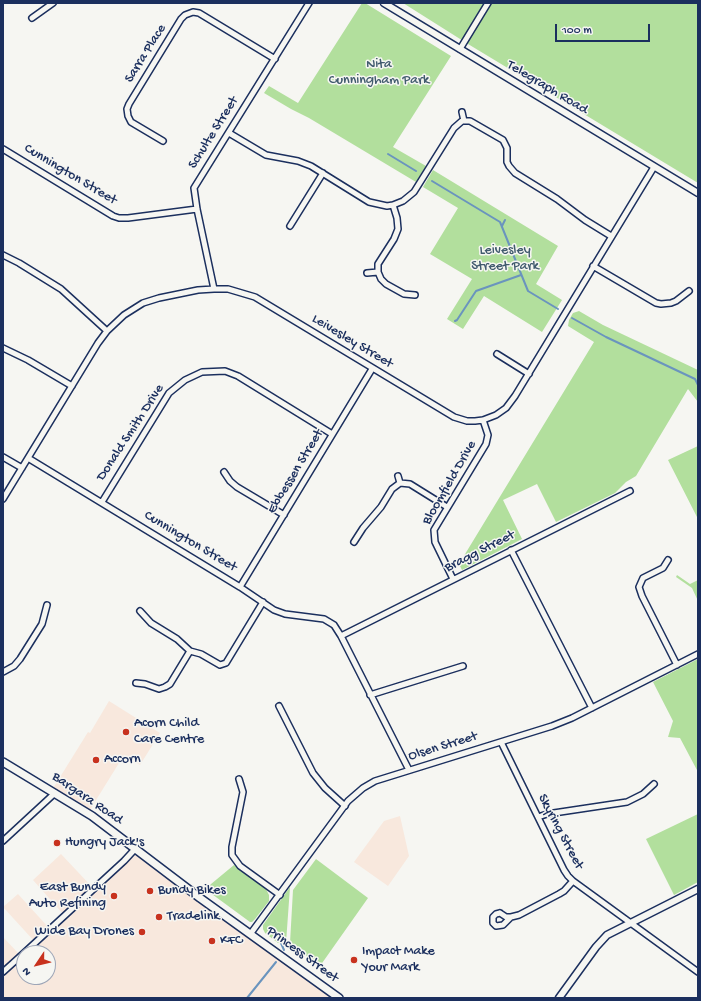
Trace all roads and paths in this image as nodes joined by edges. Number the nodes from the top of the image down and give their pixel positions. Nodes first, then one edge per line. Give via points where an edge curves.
1 (53, 3) edge
2 (309, 3) edge
3 (384, 3) edge
4 (488, 3) edge
5 (32, 18) dead end
6 (460, 49) junction
7 (274, 59) junction
8 (462, 112) dead end
9 (464, 121) junction
10 (229, 133) junction
11 (164, 141) dead end
12 (3, 149) edge
13 (654, 167) junction
14 (323, 173) junction
15 (698, 193) edge
16 (393, 205) junction
17 (197, 209) junction
18 (290, 226) dead end
19 (611, 236) junction
20 (3, 255) edge
21 (593, 266) junction
22 (378, 272) junction
23 (367, 273) dead end
24 (214, 289) junction
25 (689, 291) dead end
26 (415, 295) dead end
27 (107, 331) junction
28 (3, 348) edge
29 (497, 354) dead end
30 (372, 369) junction
31 (529, 374) junction
32 (72, 386) junction
33 (483, 420) junction
34 (332, 434) junction
35 (3, 456) edge
36 (28, 458) junction
37 (22, 468) junction
38 (224, 472) dead end
39 (398, 476) dead end
40 (400, 483) junction
41 (630, 491) dead end
42 (3, 499) edge
43 (102, 502) junction
44 (447, 507) junction
45 (284, 515) junction
46 (354, 542) dead end
47 (511, 550) junction
48 (668, 560) dead end
49 (453, 579) junction
50 (240, 586) junction
51 (263, 602) junction
52 (48, 605) dead end
53 (140, 611) dead end
54 (341, 636) junction
55 (190, 652) junction
56 (698, 654) edge
57 (677, 665) junction
58 (463, 666) dead end
59 (3, 672) edge
60 (136, 683) dead end
61 (370, 695) junction
62 (279, 706) dead end
63 (592, 708) junction
64 (501, 742) junction
65 (3, 762) edge
66 (409, 770) junction
67 (239, 779) dead end
68 (654, 784) dead end
69 (55, 793) junction
70 (344, 806) junction
71 (538, 817) junction
72 (3, 841) edge
73 (136, 848) junction
74 (573, 881) junction
75 (698, 889) edge
76 (280, 895) junction
77 (510, 917) dead end
78 (631, 923) junction
79 (251, 933) junction
80 (33, 945) edge
81 (16, 960) edge
82 (3, 972) edge
83 (698, 972) edge
84 (339, 998) edge
85 (558, 998) edge

1 - 5 street
2 - 7 street, Schulte Street
3 - 6 street, Telegraph Road
4 - 6 street
6 - 13 street, Telegraph Road
7 - 10 street, Schulte Street
7 - 11 street, Sarra Place via 201,14 190,11 174,30 125,114 134,124
8 - 9 street
9 - 16 street via 454,128 414,192 405,200
9 - 19 street via 474,122 503,140 507,148 508,166 515,173
10 - 14 street via 266,155 298,161
10 - 17 street, Schulte Street via 194,188
12 - 17 street, Cunnington Street via 119,218
13 - 15 street, Telegraph Road
13 - 19 street, Leivesley Street
14 - 16 street via 369,202 381,206
14 - 18 street
16 - 22 street via 398,230 378,264
17 - 24 street, Schulte Street
19 - 21 street, Leivesley Street
20 - 27 street via 61,289
21 - 25 street via 661,304 676,301
21 - 31 street, Leivesley Street
22 - 23 street
22 - 26 street via 386,284 404,294
24 - 27 street, Leivesley Street via 143,302
24 - 30 street, Leivesley Street via 236,291 254,297
27 - 32 street, Leivesley Street
28 - 32 street
29 - 31 street
30 - 33 street, Leivesley Street via 454,417 467,421
30 - 34 street, Ebbessen Street
31 - 33 street, Leivesley Street via 506,408
32 - 36 street, Leivesley Street
33 - 44 street, Bloomfield Drive via 488,435 486,444
34 - 43 street, Donald Smith Drive via 232,372 196,374 169,393
34 - 45 street, Ebbessen Street
35 - 37 street
36 - 37 street, Leivesley Street
36 - 43 street, Cunnington Street
37 - 42 street, Leivesley Street
38 - 45 street via 237,487
39 - 40 street
40 - 44 street via 410,484
40 - 46 street via 392,489
41 - 47 street, Bragg Street
43 - 50 street, Cunnington Street
44 - 49 street, Bloomfield Drive via 434,530 434,538
45 - 50 street, Ebbessen Street
47 - 49 street, Bragg Street
47 - 63 street
48 - 57 street via 663,568 643,578 639,587
49 - 54 street, Bragg Street
50 - 51 street, Cunnington Street
51 - 54 street, Cunnington Street via 274,610 286,614 324,619 334,625
51 - 55 street via 226,663 220,665 201,654
52 - 59 street via 42,624 20,659
53 - 55 street via 151,623 177,639
54 - 61 street, Cunnington Street
55 - 60 street via 170,684 165,687 159,689
56 - 57 street, Olsen Street
57 - 63 street, Olsen Street
58 - 61 street
61 - 66 street, Cunnington Street
62 - 70 street via 313,773
63 - 64 street, Olsen Street via 552,726
64 - 66 street, Olsen Street
64 - 71 street, Skyring Street
65 - 69 main road, Bargara Road
66 - 70 street, Olsen Street via 368,784
67 - 76 street via 243,792 232,855 240,866
68 - 71 street via 643,794 627,802
69 - 72 street
69 - 73 main road, Bargara Road
70 - 76 street, Olsen Street
71 - 74 street, Skyring Street via 564,870
73 - 79 main road, Bargara Road via 200,898
73 - 80 street
74 - 77 street via 559,894 519,915
74 - 78 street, Skyring Street
75 - 78 street
76 - 79 street, Olsen Street
78 - 83 street, Skyring Street
78 - 85 street via 607,935 599,943
79 - 84 main road, Princess Street
81 - 82 street

